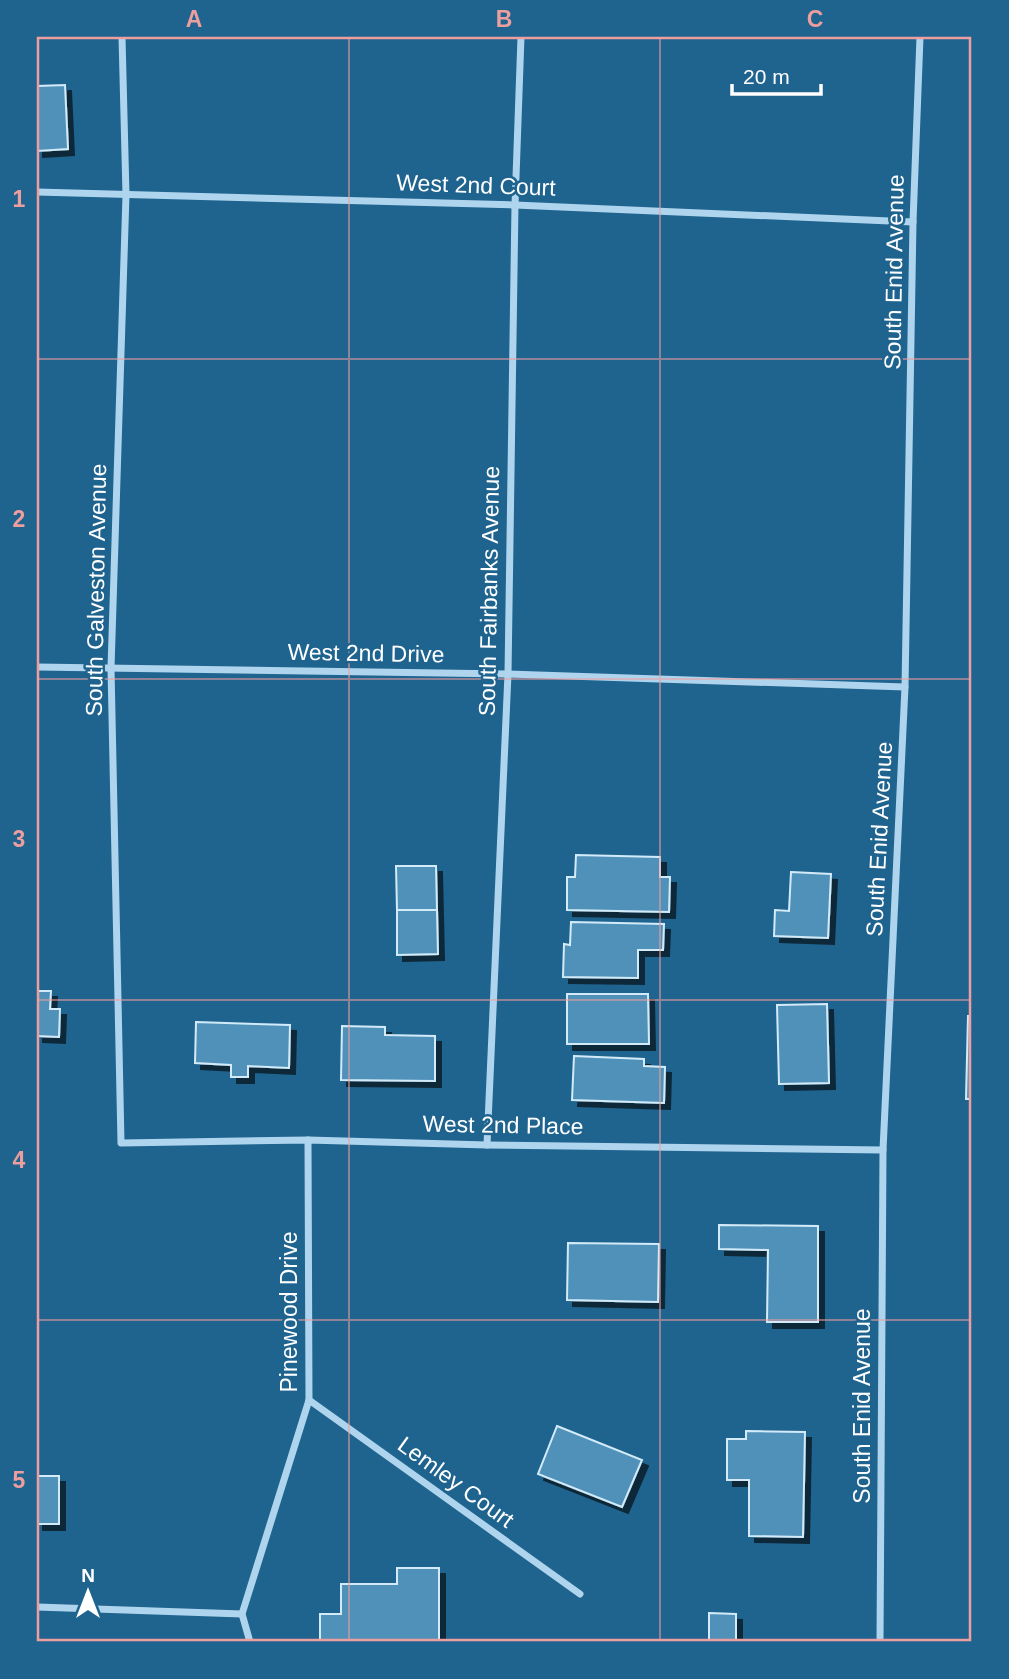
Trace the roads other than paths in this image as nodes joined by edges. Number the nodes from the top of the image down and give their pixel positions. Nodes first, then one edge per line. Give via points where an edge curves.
1 (122, 37) edge
2 (521, 37) edge
3 (920, 37) edge
4 (37, 192) edge
5 (126, 195) junction
6 (515, 205) junction
7 (913, 222) junction
8 (37, 667) edge
9 (111, 668) junction
10 (508, 674) junction
11 (905, 687) junction
12 (308, 1139) junction
13 (121, 1143) joint
14 (487, 1145) junction
15 (884, 1150) junction
16 (309, 1400) junction
17 (580, 1594) dead end
18 (37, 1607) edge
19 (242, 1615) junction
20 (250, 1642) edge
21 (880, 1642) edge

1 - 5 street, South Galveston Avenue
2 - 6 street, South Fairbanks Avenue
3 - 7 street, South Enid Avenue
4 - 5 street, West 2nd Court
5 - 6 street, West 2nd Court
5 - 9 street, South Galveston Avenue
6 - 7 street, West 2nd Court
6 - 10 street, South Fairbanks Avenue
7 - 11 street, South Enid Avenue
8 - 9 street, West 2nd Drive
9 - 10 street, West 2nd Drive
9 - 13 street, South Galveston Avenue
10 - 11 street, West 2nd Drive
10 - 14 street, South Fairbanks Avenue
11 - 15 street, South Enid Avenue
12 - 13 street, West 2nd Place
12 - 14 street, West 2nd Place
12 - 16 street, Pinewood Drive
14 - 15 street, West 2nd Place
15 - 21 street, South Enid Avenue
16 - 17 street, Lemley Court
16 - 19 street, Pinewood Drive
18 - 19 street
19 - 20 street

